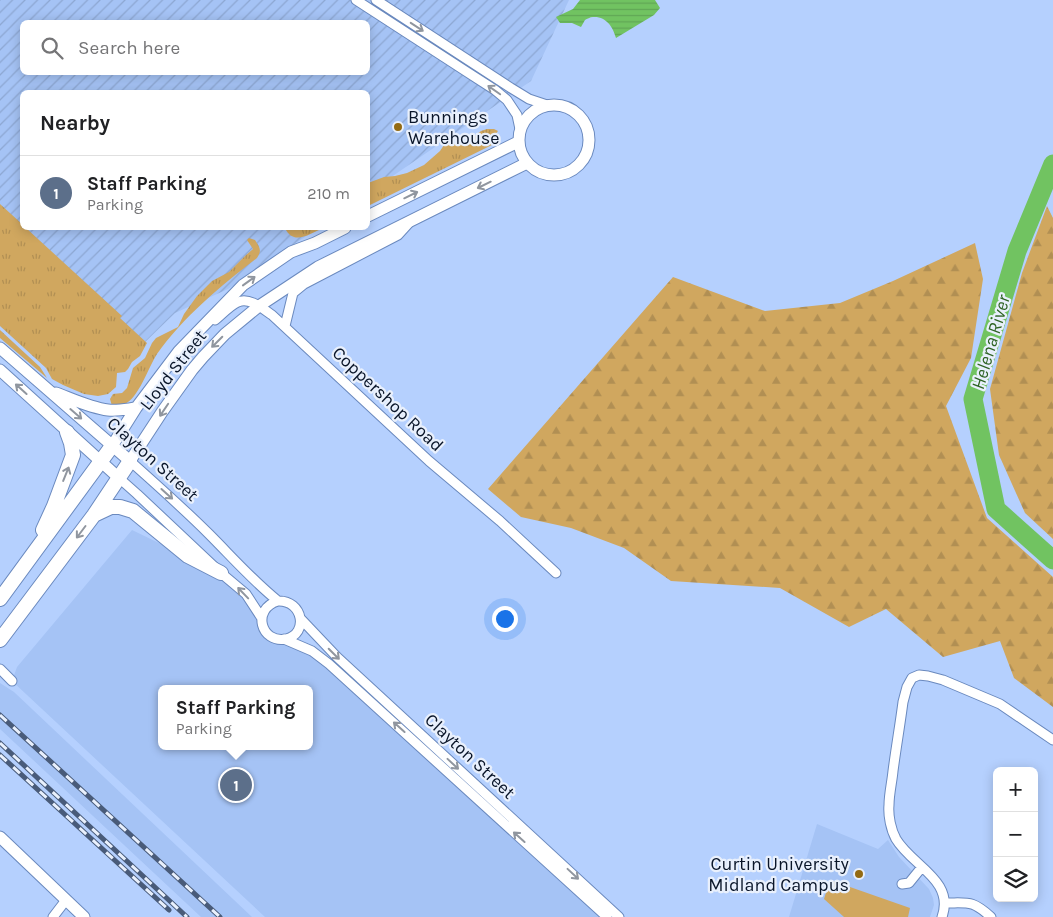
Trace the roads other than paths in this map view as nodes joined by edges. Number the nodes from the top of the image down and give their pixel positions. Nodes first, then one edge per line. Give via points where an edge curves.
1 (356, 0) edge
2 (376, 0) edge
3 (547, 105) junction
4 (520, 128) junction
5 (518, 142) junction
6 (527, 163) junction
7 (370, 215) edge
8 (412, 220) junction
9 (341, 230) edge
10 (259, 306) junction
11 (285, 326) junction
12 (189, 340) junction
13 (0, 348) edge
14 (0, 370) edge
15 (47, 389) junction
16 (136, 408) junction
17 (67, 432) junction
18 (112, 446) junction
19 (130, 461) junction
20 (100, 462) junction
21 (119, 478) junction
22 (94, 515) junction
23 (220, 573) junction
24 (556, 574) dead end
25 (14, 580) junction
26 (0, 599) edge
27 (278, 601) junction
28 (261, 617) junction
29 (300, 618) junction
30 (284, 639) junction
31 (0, 640) edge
32 (0, 669) edge
33 (12, 680) dead end
34 (1053, 740) edge
35 (0, 837) edge
36 (922, 867) junction
37 (902, 884) dead end
38 (66, 900) junction
39 (945, 903) junction
40 (53, 917) edge
41 (84, 917) edge
42 (607, 917) edge
43 (620, 917) edge
44 (942, 917) edge
45 (991, 917) edge

4 -> 1 street via 517,115 495,90
2 -> 3 street via 511,88
3 - 4 main road via 530,113
3 - 6 main road via 564,106 580,115 589,131 588,150 584,160 567,173 545,174
4 - 5 main road
5 - 6 main road
7 -> 5 main road
6 -> 8 main road, Lloyd Street
8 - 10 main road, Lloyd Street via 318,267
8 - 11 street via 398,235 304,284 293,294
12 -> 9 main road, Lloyd Street via 243,285 291,252
10 - 11 street, Coppershop Road
10 - 12 street via 239,301
10 -> 19 main road, Lloyd Street via 225,334 192,370
11 - 24 street, Coppershop Road
12 - 16 main road, Lloyd Street
13 - 15 main road, Clayton Street
17 -> 14 main road, Clayton Street
15 - 16 main road via 106,409
15 -> 18 main road, Clayton Street
16 - 18 main road, Lloyd Street
17 - 20 main road, Clayton Street
25 -> 17 main road via 44,529 71,463 73,455
18 - 19 main road, Clayton Street
18 - 20 main road, Lloyd Street
19 - 21 main road, Lloyd Street
19 -> 27 street, Clayton Street
20 - 21 main road, Clayton Street
20 - 25 main road, Lloyd Street
21 - 22 main road, Lloyd Street
21 - 23 street, Clayton Street
22 - 23 main road via 111,507 134,511 188,556
22 -> 31 main road, Lloyd Street
28 -> 23 street, Clayton Street via 246,594
25 - 26 main road, Lloyd Street
27 - 28 street via 268,606
27 - 29 street via 293,605
28 - 30 street via 269,635
29 - 30 street via 294,634
29 -> 43 street, Clayton Street via 337,657
42 -> 30 street, Clayton Street via 330,664 312,651
32 - 33 street
34 - 36 street via 1000,704 943,680 919,675 912,678 903,702 888,806 896,838
35 - 38 main road
36 - 37 street via 909,883
36 - 39 street via 942,889
38 - 40 street
38 - 41 main road
39 - 44 street
39 - 45 street via 971,903

